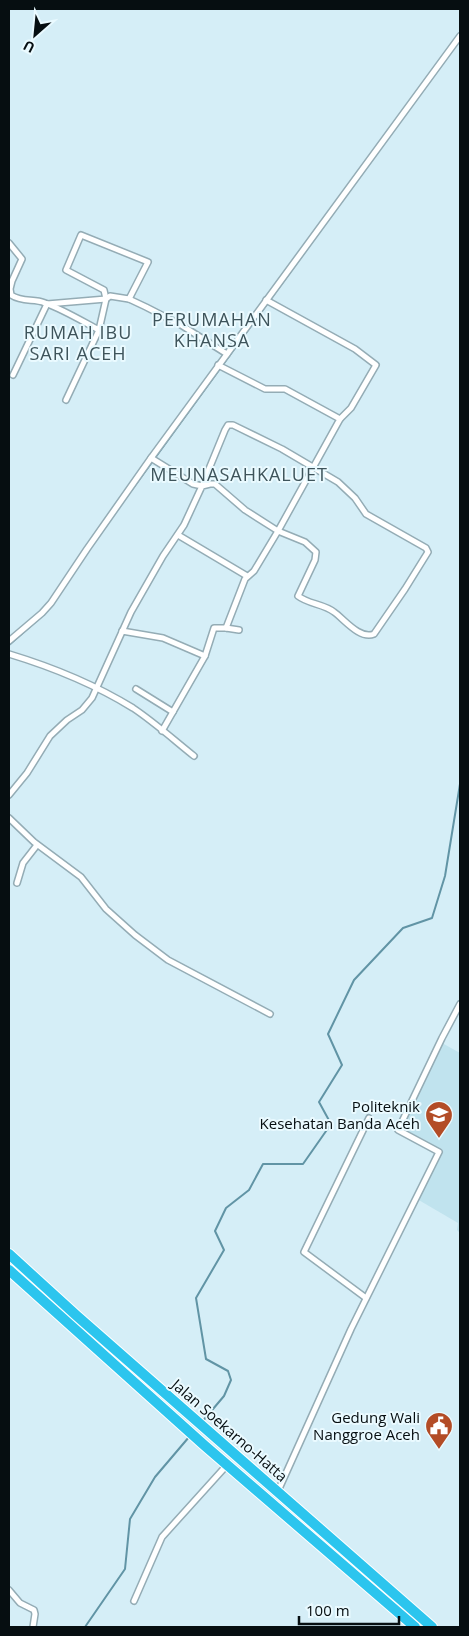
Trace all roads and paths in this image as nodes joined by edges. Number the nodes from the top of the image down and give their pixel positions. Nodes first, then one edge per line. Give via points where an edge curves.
1 (460, 36) edge
2 (9, 243) edge
3 (10, 279) edge
4 (9, 290) edge
5 (106, 299) junction
6 (129, 299) junction
7 (266, 300) junction
8 (47, 304) junction
9 (99, 330) junction
10 (226, 354) junction
11 (221, 367) junction
12 (13, 375) dead end
13 (66, 400) dead end
14 (340, 419) junction
15 (153, 460) junction
16 (314, 468) junction
17 (202, 486) junction
18 (278, 531) junction
19 (178, 535) junction
20 (247, 576) junction
21 (226, 628) junction
22 (239, 630) dead end
23 (122, 631) junction
24 (9, 642) edge
25 (9, 654) edge
26 (205, 656) junction
27 (98, 689) junction
28 (136, 689) dead end
29 (172, 712) junction
30 (162, 730) junction
31 (194, 756) dead end
32 (9, 795) edge
33 (9, 818) edge
34 (37, 845) junction
35 (18, 883) dead end
36 (460, 1004) edge
37 (270, 1014) dead end
38 (369, 1118) dead end
39 (9, 1254) edge
40 (9, 1270) edge
41 (366, 1298) junction
42 (227, 1465) junction
43 (277, 1492) junction
44 (9, 1590) edge
45 (134, 1600) dead end
46 (33, 1627) edge
47 (416, 1627) edge
48 (432, 1627) edge

1 - 7 street
2 - 3 street via 22,260
3 - 4 street
4 - 8 street via 15,298
5 - 6 street via 110,296
5 - 6 street via 104,290 66,270 81,235 148,262
5 - 8 street
5 - 9 street
6 - 10 street via 181,325
7 - 10 street
7 - 14 street via 355,349 376,365 351,408
8 - 9 street
8 - 12 street
9 - 13 street
10 - 11 street
11 - 14 street via 265,389 285,389
11 - 15 street
14 - 16 street
15 - 17 street
15 - 24 street via 51,603
16 - 17 street via 230,424
16 - 18 street
16 - 18 street via 338,482 366,514 428,552 374,634 370,636 359,632 332,610 299,598 316,552 305,542
17 - 18 street via 218,486 245,510
17 - 19 street
18 - 20 street via 254,571
19 - 20 street
19 - 23 street
20 - 21 street
21 - 22 street
21 - 26 street via 214,628
23 - 26 street via 163,638
23 - 27 street
25 - 27 street via 48,666
26 - 29 street
27 - 30 street
27 - 32 street via 88,704 50,736
28 - 29 street
29 - 30 street
30 - 31 street
33 - 34 street
34 - 35 street via 23,863
34 - 37 street via 81,877 106,910 168,960
36 - 41 street via 398,1130 439,1152
38 - 41 street via 304,1252
39 - 43 highway, Jalan Soekarno-Hatta
40 - 42 highway, Jalan Soekarno-Hatta
41 - 43 street
42 - 45 street via 162,1538
42 - 47 highway, Jalan Soekarno-Hatta
43 - 48 highway, Jalan Soekarno-Hatta
44 - 46 street via 20,1603 34,1610

